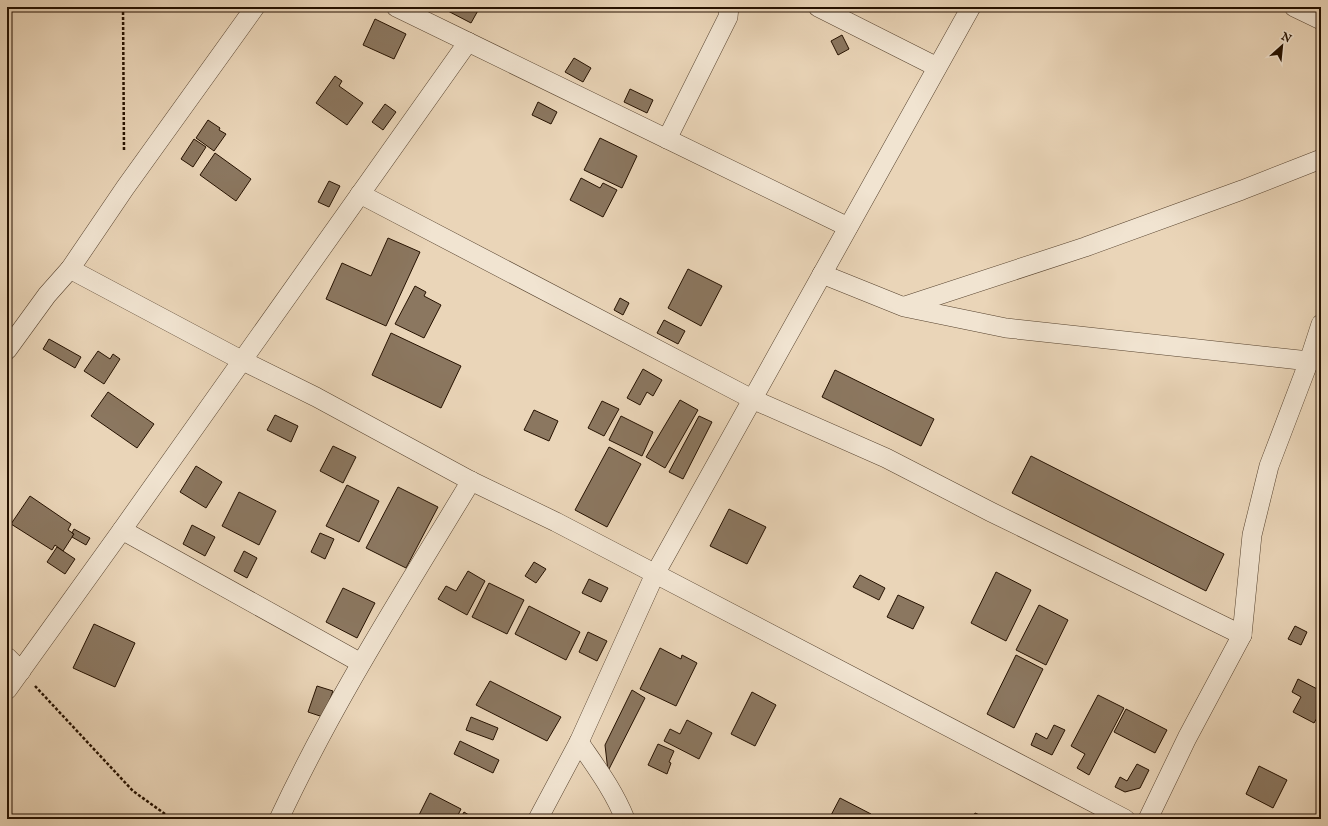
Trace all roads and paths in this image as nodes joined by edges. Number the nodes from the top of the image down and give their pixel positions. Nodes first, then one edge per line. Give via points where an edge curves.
1 (123, 7) edge
2 (255, 7) edge
3 (396, 7) edge
4 (730, 7) edge
5 (818, 7) edge
6 (971, 7) edge
7 (1299, 8) edge
8 (1321, 20) edge
9 (468, 42) junction
10 (937, 68) junction
11 (667, 139) junction
12 (1321, 158) edge
13 (125, 188) junction
14 (360, 194) junction
15 (848, 227) junction
16 (70, 269) junction
17 (822, 274) junction
18 (904, 307) junction
19 (1321, 324) edge
20 (7, 350) edge
21 (242, 360) junction
22 (1315, 360) edge
23 (752, 399) junction
24 (471, 481) junction
25 (122, 530) junction
26 (655, 574) junction
27 (1242, 635) junction
28 (7, 657) edge
29 (361, 663) junction
30 (21, 671) junction
31 (7, 690) edge
32 (579, 742) junction
33 (172, 819) edge
34 (279, 819) edge
35 (538, 819) edge
36 (625, 819) edge
37 (1125, 819) edge
38 (1148, 819) edge

1 - 13 path
2 - 13 street
3 - 9 street
4 - 11 street via 728,17
5 - 10 street
6 - 10 street
7 - 8 street
9 - 11 street
9 - 14 street
10 - 15 street
11 - 15 street
12 - 18 street via 1242,190 1085,247
13 - 16 street
14 - 21 street
14 - 23 street
15 - 17 street
16 - 20 street via 47,295
16 - 21 street
17 - 18 street
17 - 23 street
18 - 22 street via 1006,328
19 - 22 street
21 - 24 street
21 - 25 street
22 - 27 street via 1269,466 1252,535
23 - 26 street
23 - 27 street via 886,458
24 - 26 street
24 - 29 street
25 - 29 street
25 - 30 street
26 - 32 street
26 - 37 street
27 - 38 street via 1187,738
28 - 30 street
29 - 34 street
30 - 31 street
30 - 33 path via 133,791
32 - 35 street
32 - 36 street via 608,783

